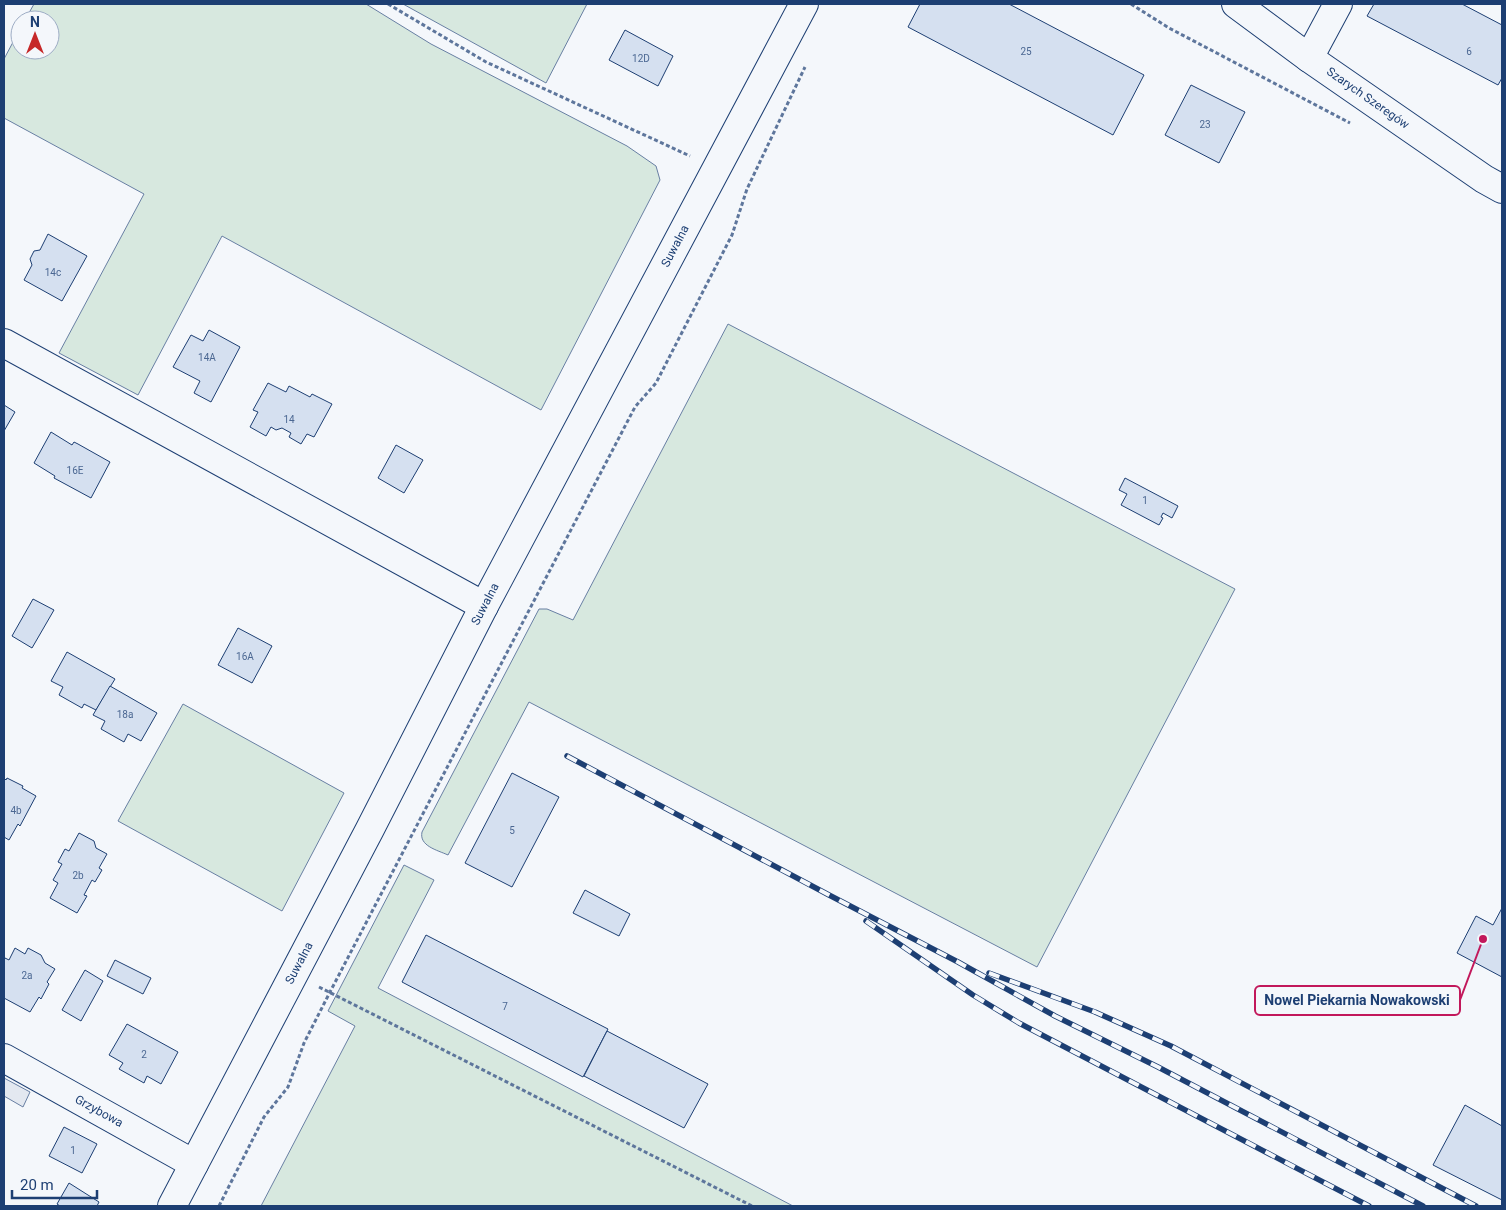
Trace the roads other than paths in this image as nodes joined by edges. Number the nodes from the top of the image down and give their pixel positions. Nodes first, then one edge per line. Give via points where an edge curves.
1 (804, 4) edge
2 (1236, 4) edge
3 (1338, 4) edge
4 (1309, 58) junction
5 (1502, 189) edge
6 (4, 343) edge
7 (484, 606) junction
8 (4, 1058) edge
9 (194, 1164) junction
10 (172, 1206) edge

1 - 7 street, Suwalna
2 - 4 street, Szarych Szeregów
3 - 4 street
4 - 5 street, Szarych Szeregów
6 - 7 street
7 - 9 street, Suwalna
8 - 9 street, Grzybowa
9 - 10 street, Suwalna

